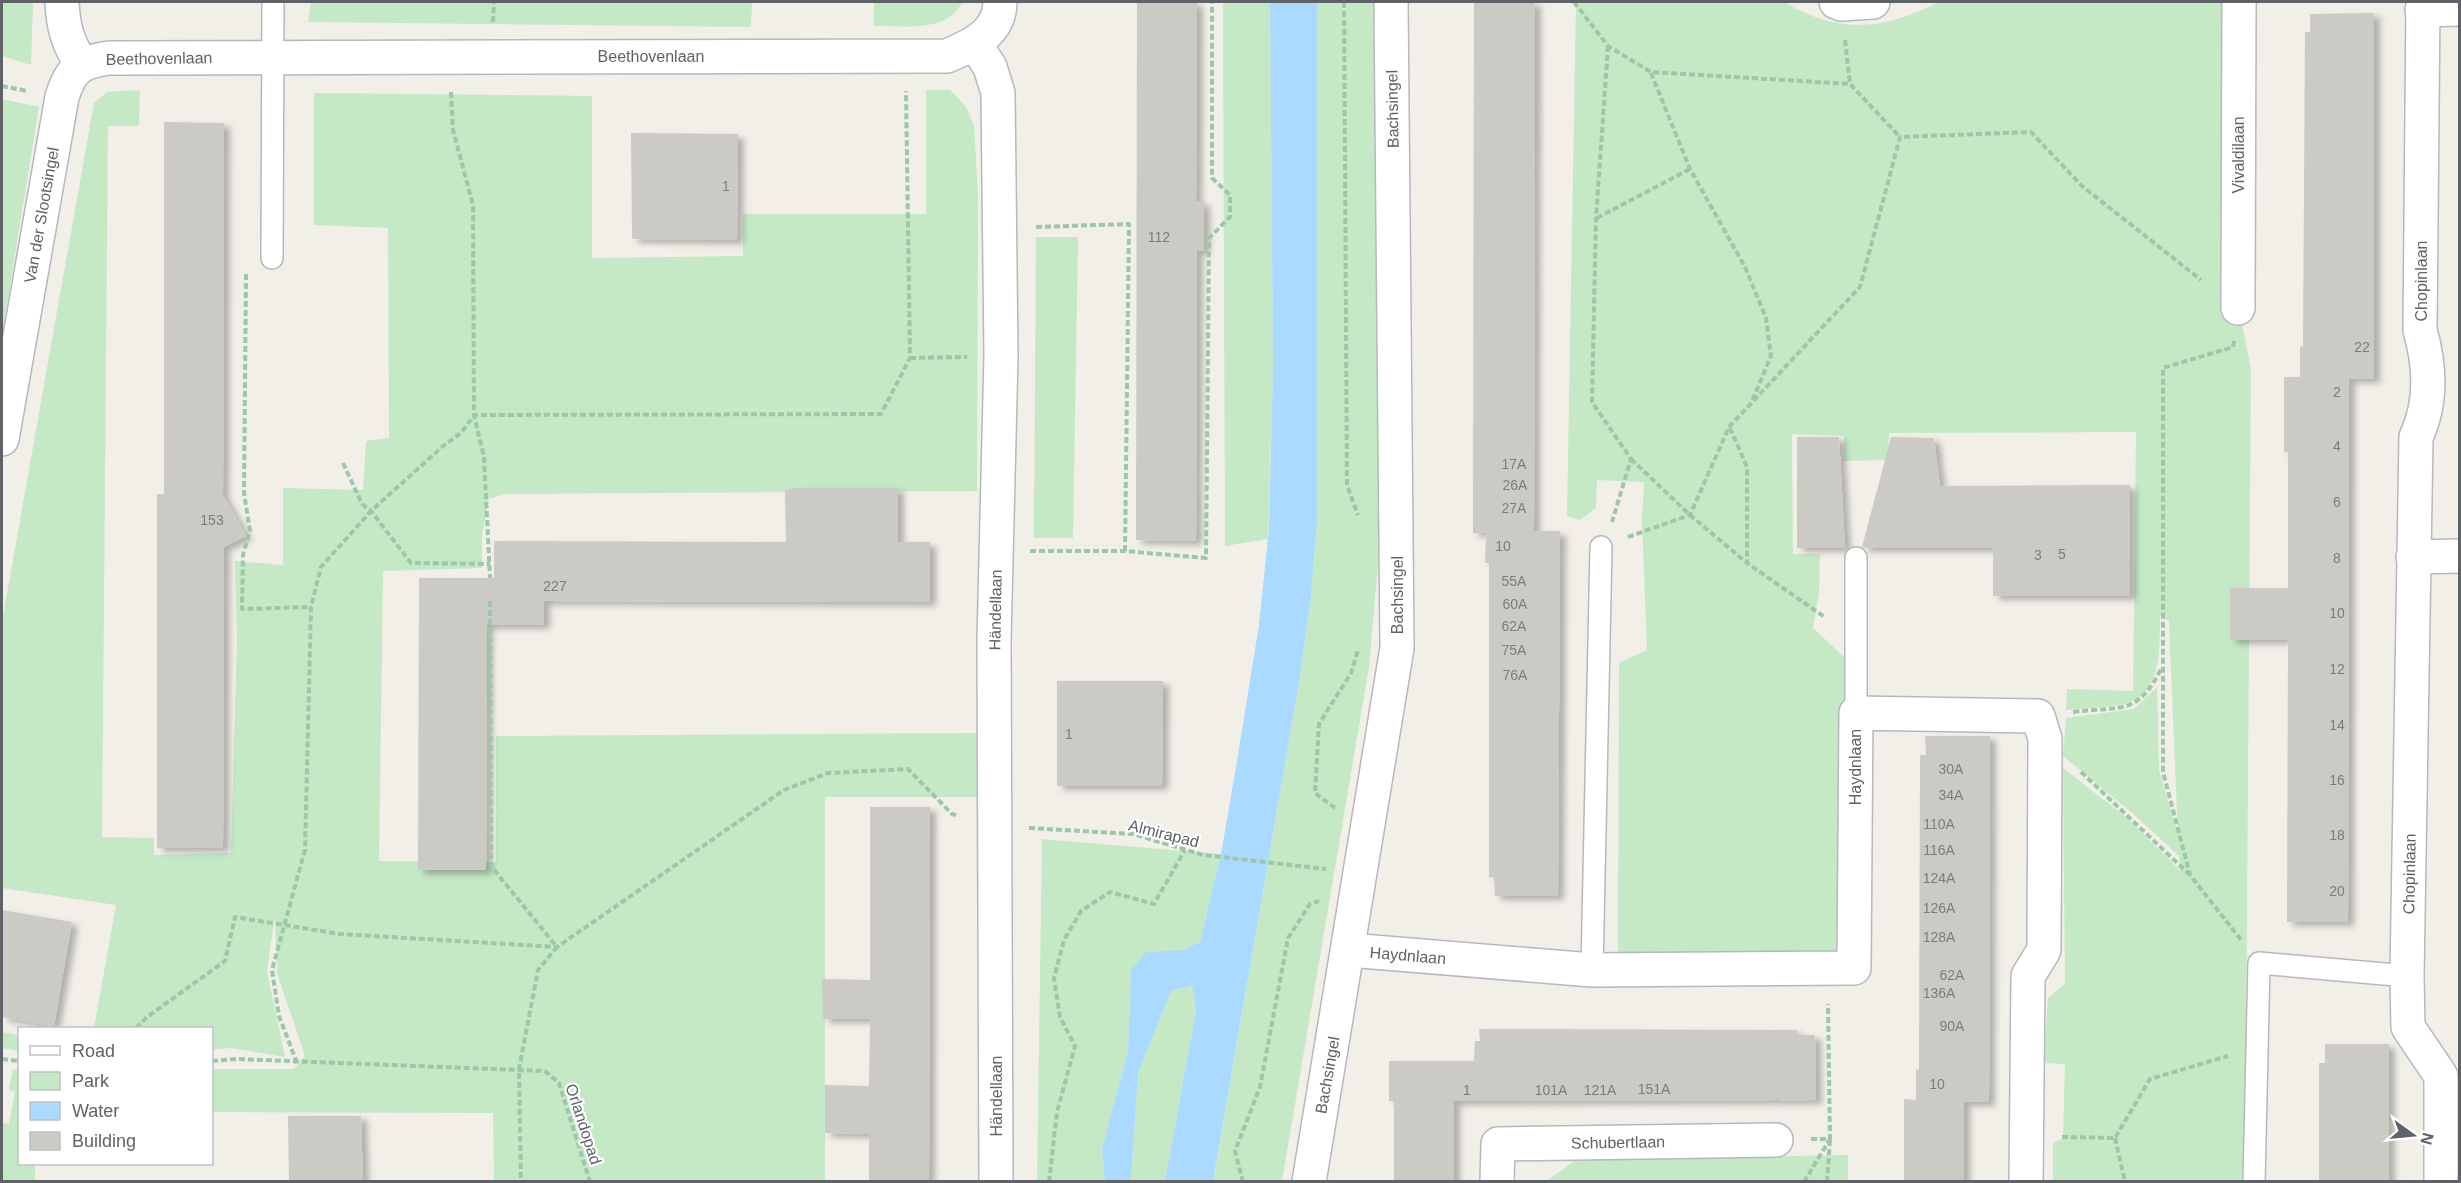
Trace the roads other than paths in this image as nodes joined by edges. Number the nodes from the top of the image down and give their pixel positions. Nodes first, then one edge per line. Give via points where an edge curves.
1 (62, 2) edge
2 (273, 2) edge
3 (1000, 2) edge
4 (1391, 2) edge
5 (2239, 2) edge
6 (2422, 5) edge
7 (2460, 9) edge
8 (975, 44) junction
9 (273, 57) junction
10 (82, 65) junction
11 (272, 258) dead end
12 (2238, 308) road end
13 (2, 439) edge
14 (1601, 547) road end
15 (2460, 556) edge
16 (2413, 557) junction
17 (1856, 558) dead end
18 (1856, 713) junction
19 (1348, 950) junction
20 (1592, 970) junction
21 (2407, 976) junction
22 (1776, 1140) road end
23 (996, 1182) edge
24 (1309, 1182) edge
25 (1497, 1182) edge
26 (2026, 1182) edge
27 (2254, 1182) edge
28 (2441, 1182) edge

1 - 10 street via 67,36
2 - 9 lane
3 - 8 street, Beethovenlaan via 988,34
4 - 19 street, Bachsingel via 1397,648
5 - 12 street, Vivaldilaan
6 - 7 street
6 - 16 street, Chopinlaan via 2420,330 2428,358 2425,417 2416,437
8 - 9 street, Beethovenlaan via 947,56 906,57
8 - 23 street, Händellaan via 990,67 998,93 1001,356 994,825
9 - 10 street, Beethovenlaan via 110,58
9 - 11 lane
10 - 13 street, Van der Slootsingel via 67,80 62,97
14 - 20 lane
15 - 16 street
16 - 21 street, Chopinlaan
17 - 18 lane
18 - 20 street, Haydnlaan via 1854,968
18 - 26 street, Haydnlaan via 2041,728 2044,950 2028,976
19 - 20 street, Haydnlaan
19 - 24 street, Bachsingel
21 - 27 lane via 2259,963
21 - 28 street, Chopinlaan via 2408,1027 2441,1076
22 - 25 street, Schubertlaan via 1498,1144

